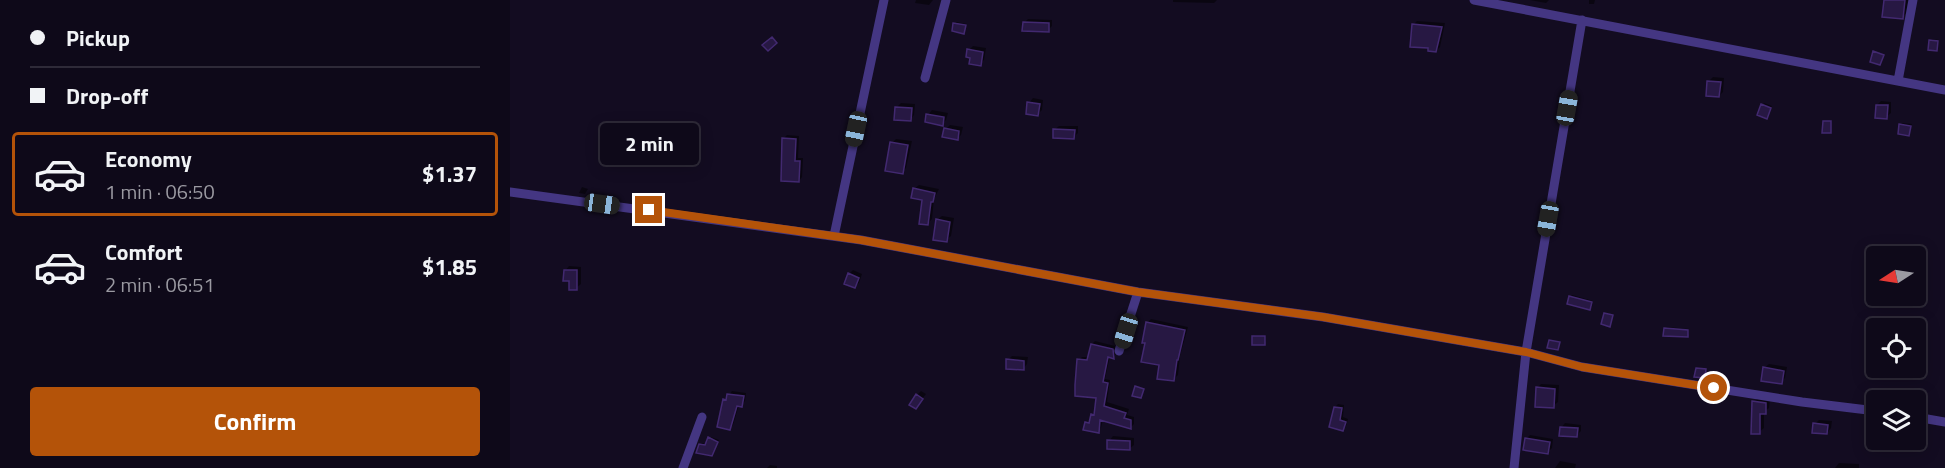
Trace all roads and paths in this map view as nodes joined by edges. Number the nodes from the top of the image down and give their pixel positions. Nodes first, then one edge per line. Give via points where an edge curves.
1 (884, 0) edge
2 (946, 0) edge
3 (1474, 0) edge
4 (1913, 0) edge
5 (1489, 1) edge
6 (1581, 20) junction
7 (925, 78) dead end
8 (1898, 81) junction
9 (1945, 90) edge
10 (510, 192) edge
11 (834, 236) junction
12 (1138, 292) junction
13 (1119, 351) dead end
14 (1526, 352) junction
15 (1866, 410) edge
16 (702, 417) dead end
17 (1926, 419) edge
18 (1945, 422) edge
19 (683, 468) edge
20 (1514, 468) edge

1 - 11 street
2 - 7 street
3 - 5 street
4 - 8 street
5 - 6 street
6 - 8 street
6 - 14 street
8 - 9 street
10 - 11 street
11 - 12 street
12 - 13 street
12 - 14 street via 1323,317
14 - 15 street via 1594,369
14 - 20 street
16 - 19 street
17 - 18 street

